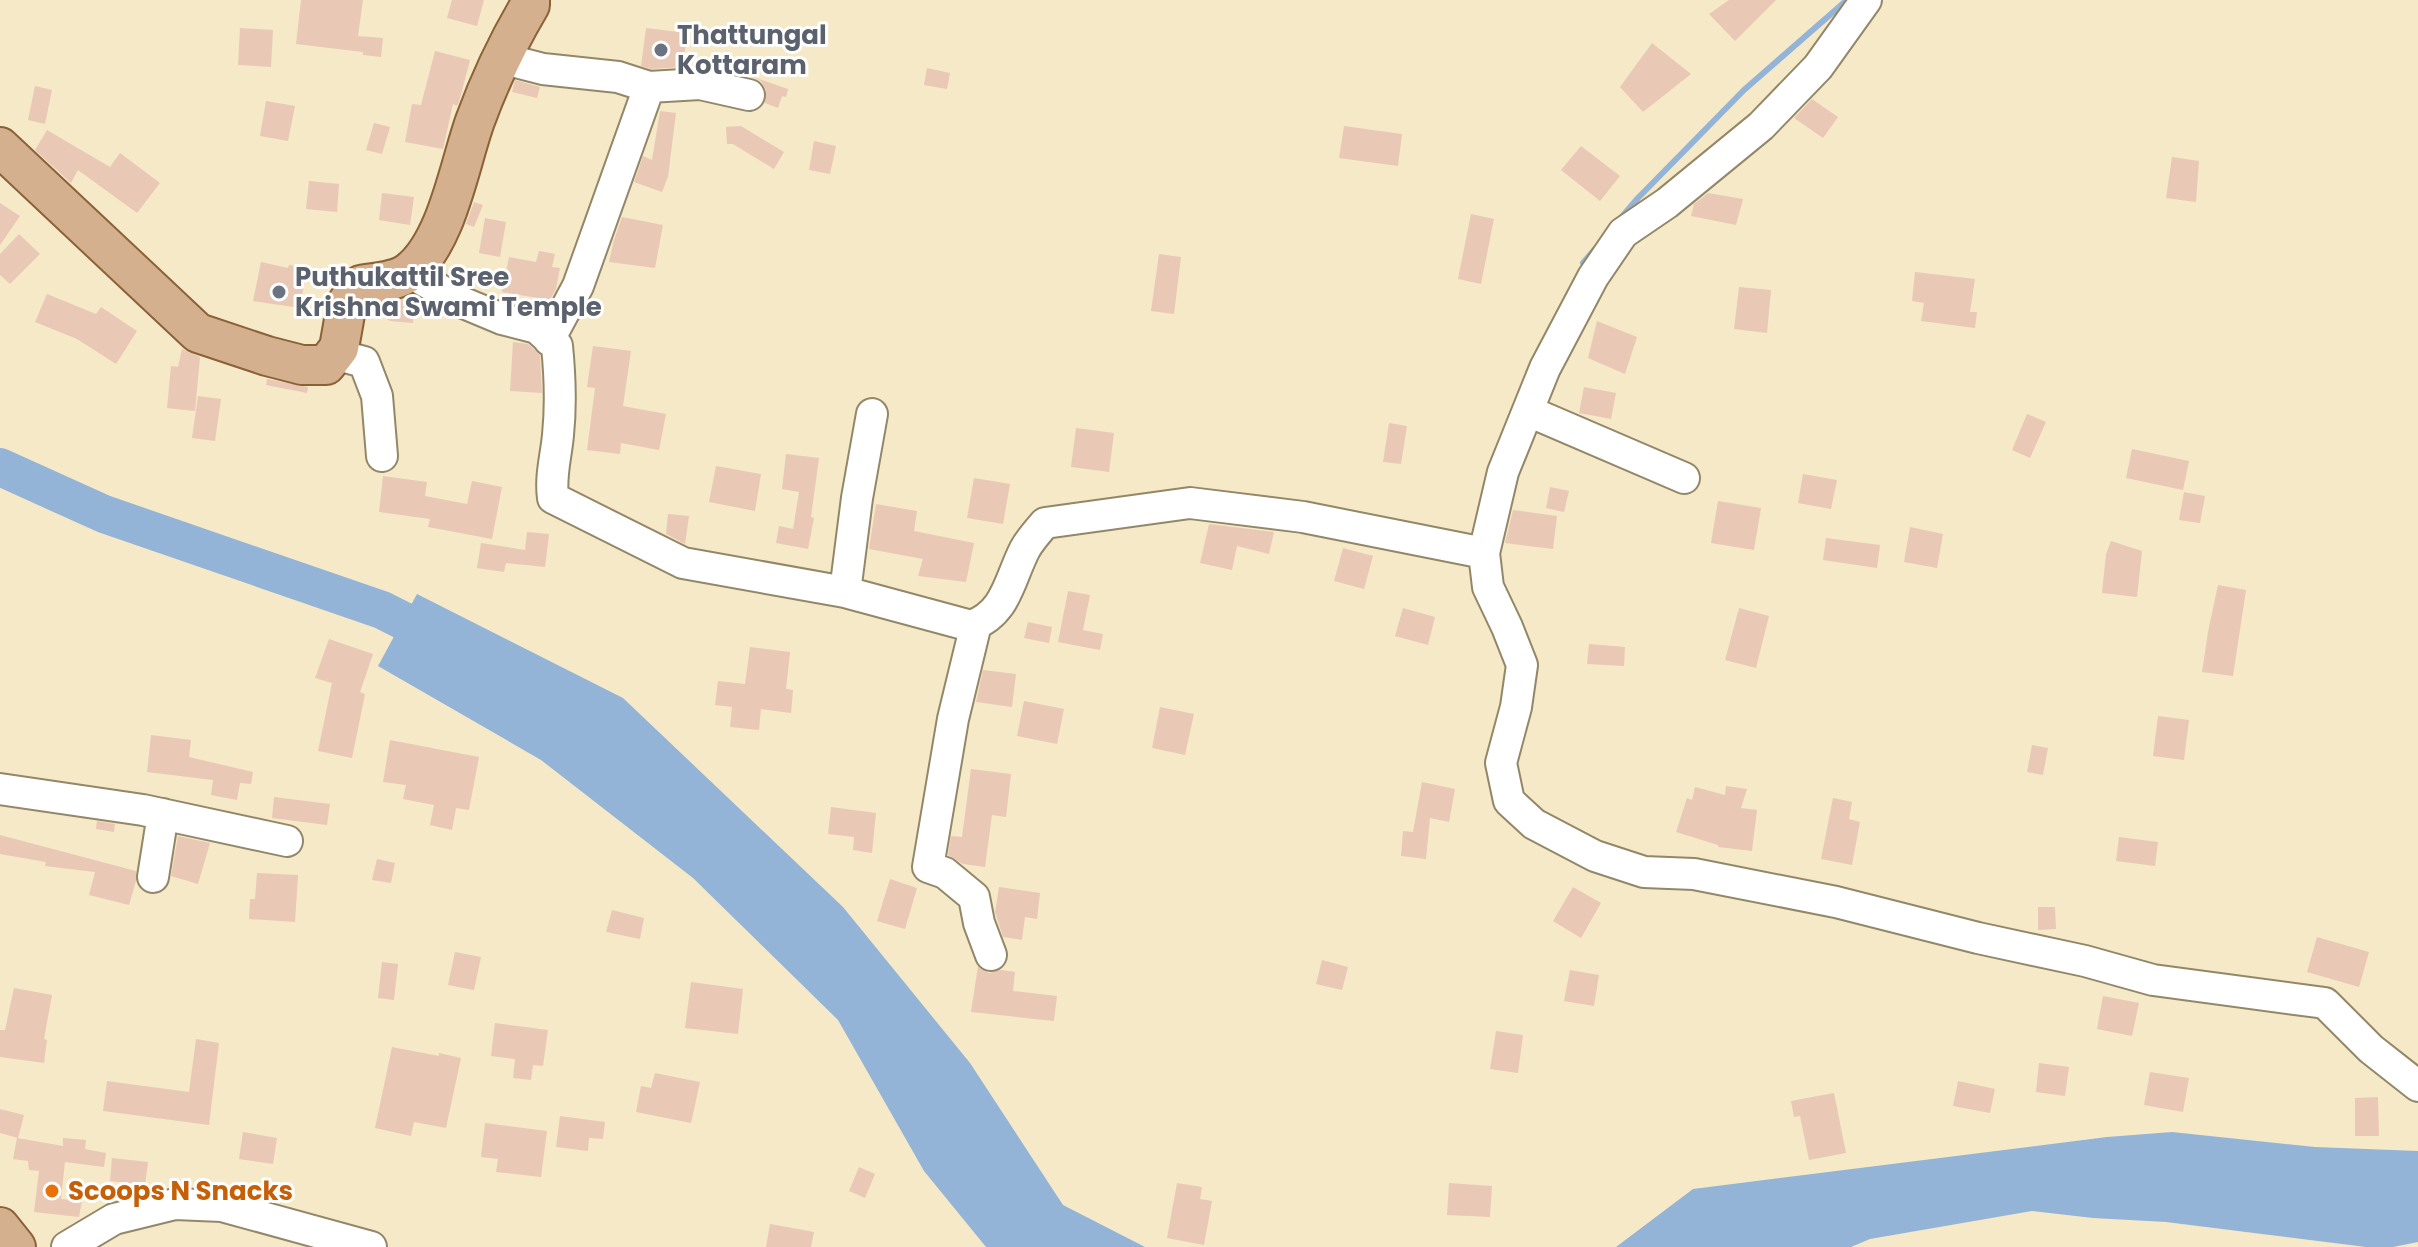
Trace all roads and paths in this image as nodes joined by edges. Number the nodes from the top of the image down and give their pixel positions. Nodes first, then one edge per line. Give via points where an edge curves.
1 (530, 0) edge
2 (1866, 0) edge
3 (500, 58) junction
4 (649, 87) junction
5 (749, 95) dead end
6 (0, 147) edge
7 (409, 272) junction
8 (549, 340) junction
9 (334, 354) junction
10 (1528, 411) junction
11 (872, 414) dead end
12 (382, 456) dead end
13 (1684, 478) dead end
14 (1484, 553) junction
15 (845, 592) junction
16 (976, 624) junction
17 (0, 789) edge
18 (163, 814) junction
19 (287, 841) dead end
20 (153, 877) dead end
21 (991, 955) dead end
22 (2418, 1086) edge
23 (0, 1227) edge
24 (16, 1247) edge
25 (67, 1247) edge
26 (371, 1247) edge

1 - 3 main road
2 - 10 street via 1818,67 1761,126 1623,233 1586,290
3 - 4 street
3 - 7 main road via 438,234
4 - 5 street via 700,84
4 - 8 street via 578,286
6 - 9 main road via 198,333 302,365 326,365
7 - 8 street via 459,301 537,328
7 - 9 main road via 361,285 347,303
8 - 15 street via 557,346 560,379 553,498 683,563
9 - 12 street via 364,362 377,396
10 - 13 street
10 - 14 street via 1503,472
11 - 15 street
14 - 16 street via 1303,517 1190,503 1083,517 1045,523 1026,548 1005,597 986,621
14 - 22 street via 1488,587 1522,665 1501,763 1509,801 1534,824 1595,856 1644,872 1694,874 1836,902 2153,980 2325,1003
15 - 16 street
16 - 21 street via 953,719 928,867 945,873 974,897
17 - 18 street
18 - 19 street
18 - 20 street
23 - 24 main road
25 - 26 street via 114,1219 175,1204 222,1206

